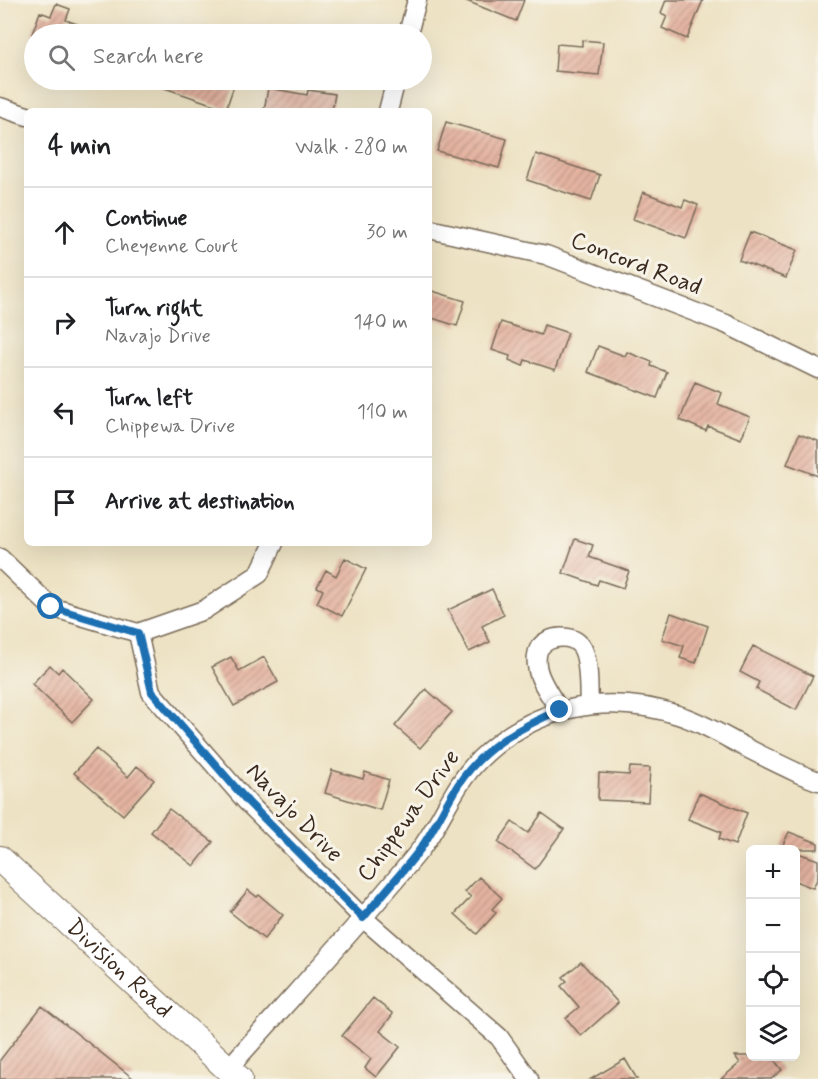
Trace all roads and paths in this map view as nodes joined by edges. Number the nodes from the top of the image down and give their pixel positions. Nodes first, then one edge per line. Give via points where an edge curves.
1 (417, 0) edge
2 (411, 24) edge
3 (393, 90) edge
4 (0, 107) edge
5 (389, 108) edge
6 (24, 115) edge
7 (432, 230) edge
8 (818, 369) edge
9 (273, 546) edge
10 (0, 558) edge
11 (138, 633) junction
12 (589, 705) junction
13 (560, 710) junction
14 (818, 781) edge
15 (0, 859) edge
16 (363, 918) junction
17 (233, 1074) edge
18 (529, 1079) edge

1 - 2 street
3 - 5 street
4 - 6 street
7 - 8 street, Concord Road via 546,255 726,324
9 - 11 street via 259,574 204,610
10 - 11 street via 51,607
11 - 16 street, Navajo Drive via 152,692 248,802
12 - 13 street, Chippewa Drive
12 - 13 street via 585,656 580,645 569,638 556,637 540,646 537,668
12 - 14 street, Chippewa Drive via 640,706 678,715
13 - 16 street, Chippewa Drive via 504,737 479,759 459,784 422,847
15 - 17 street, Division Road
16 - 17 street, Chippewa Drive
16 - 18 street, Navajo Drive via 499,1037

